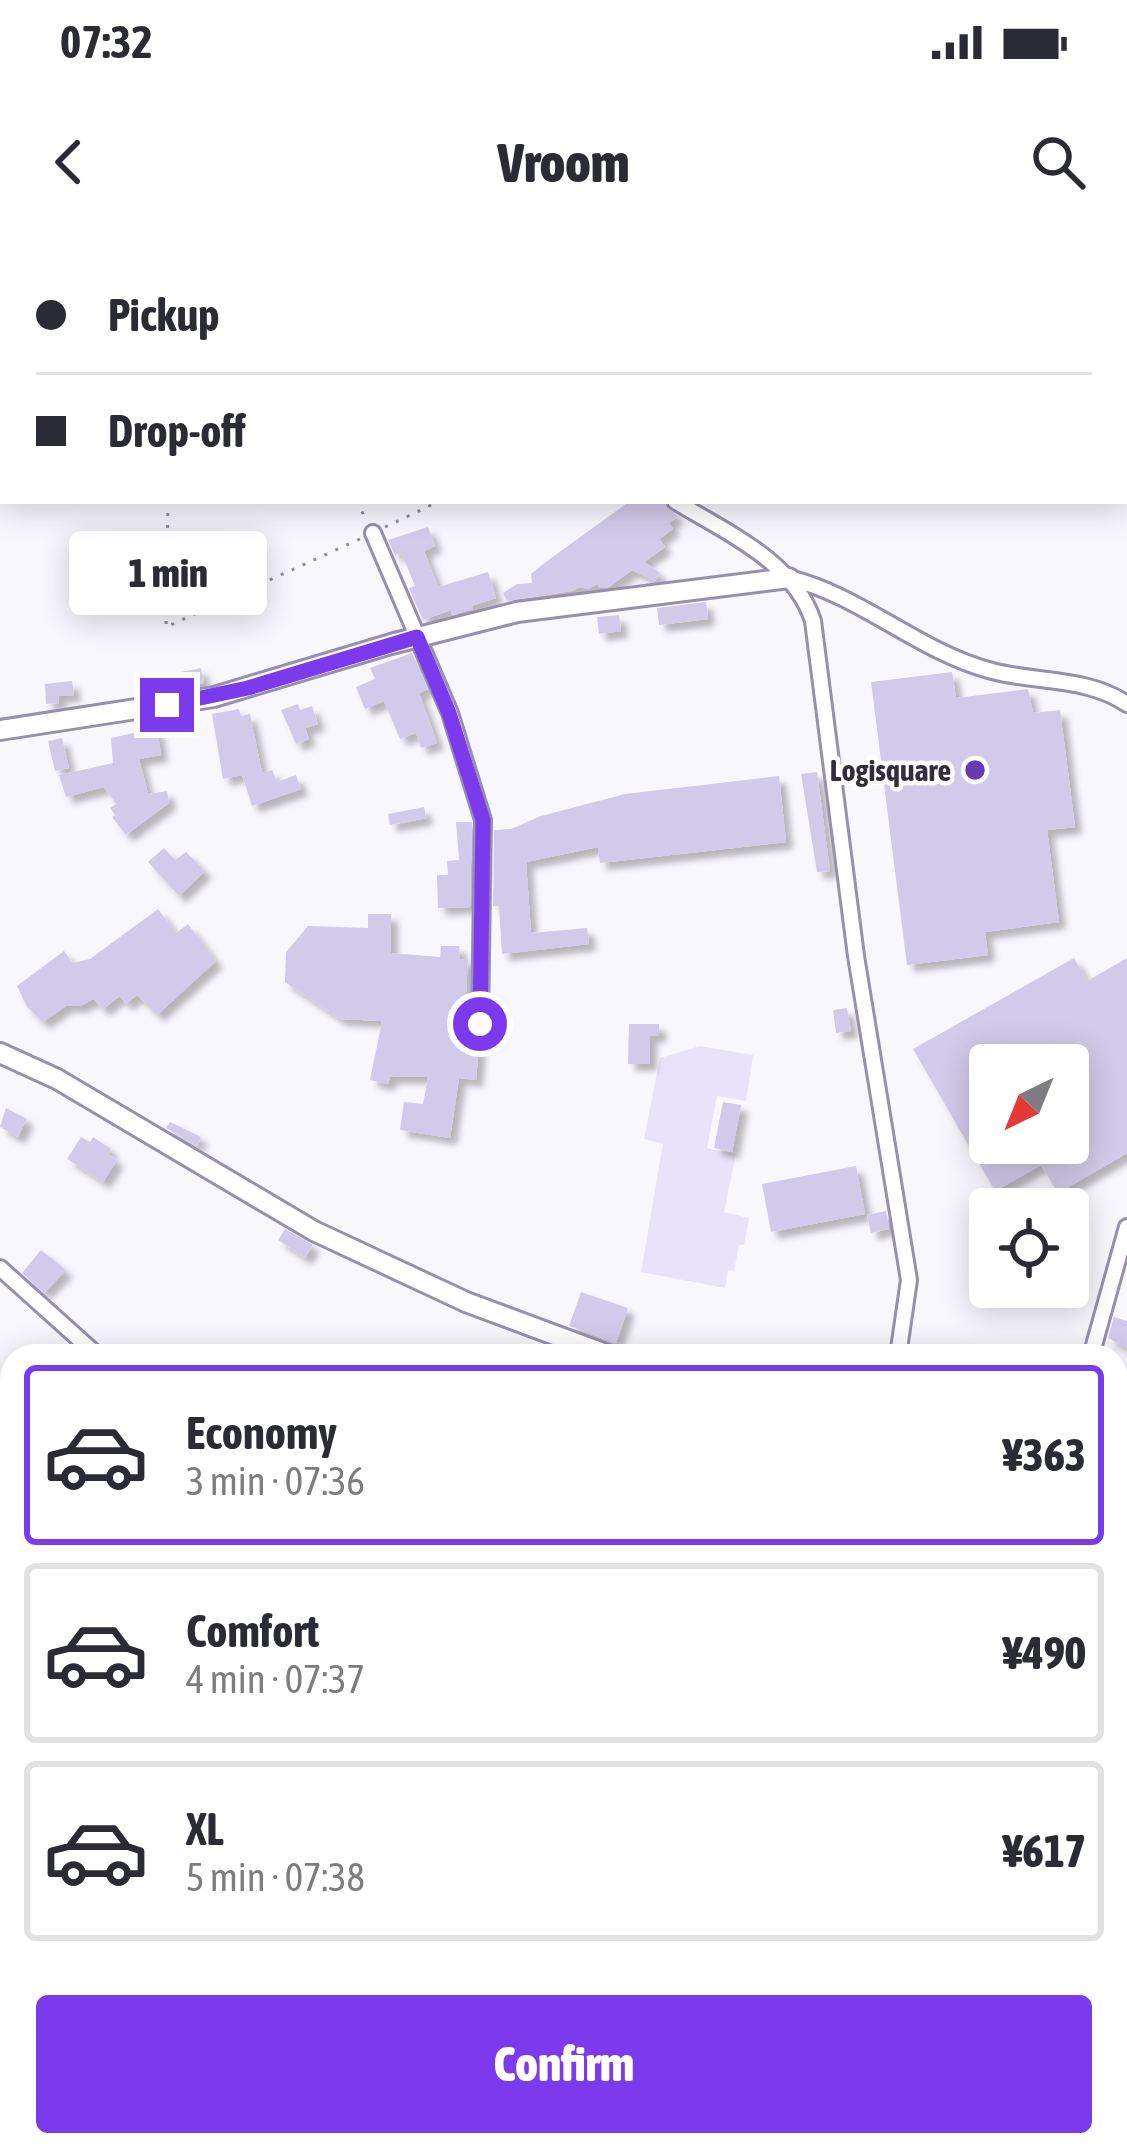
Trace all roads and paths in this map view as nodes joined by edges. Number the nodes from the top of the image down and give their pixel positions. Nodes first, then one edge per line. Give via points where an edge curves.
1 (168, 504) edge
2 (358, 504) edge
3 (434, 504) edge
4 (680, 504) edge
5 (374, 533) junction
6 (789, 578) junction
7 (417, 637) junction
8 (1127, 704) edge
9 (0, 730) edge
10 (480, 1024) dead end
11 (0, 1053) edge
12 (1127, 1227) edge
13 (0, 1268) edge
14 (85, 1344) edge
15 (579, 1344) edge
16 (900, 1344) edge
17 (1094, 1344) edge

1 - 5 path via 166,627
2 - 5 path
3 - 5 path
4 - 6 street
5 - 7 street
6 - 7 street via 517,612
6 - 8 street via 962,662 1109,692
6 - 16 street via 813,621 856,956 901,1219 909,1280
7 - 9 street via 214,697
7 - 10 street via 483,820
11 - 15 street via 314,1231
12 - 17 street
13 - 14 street

